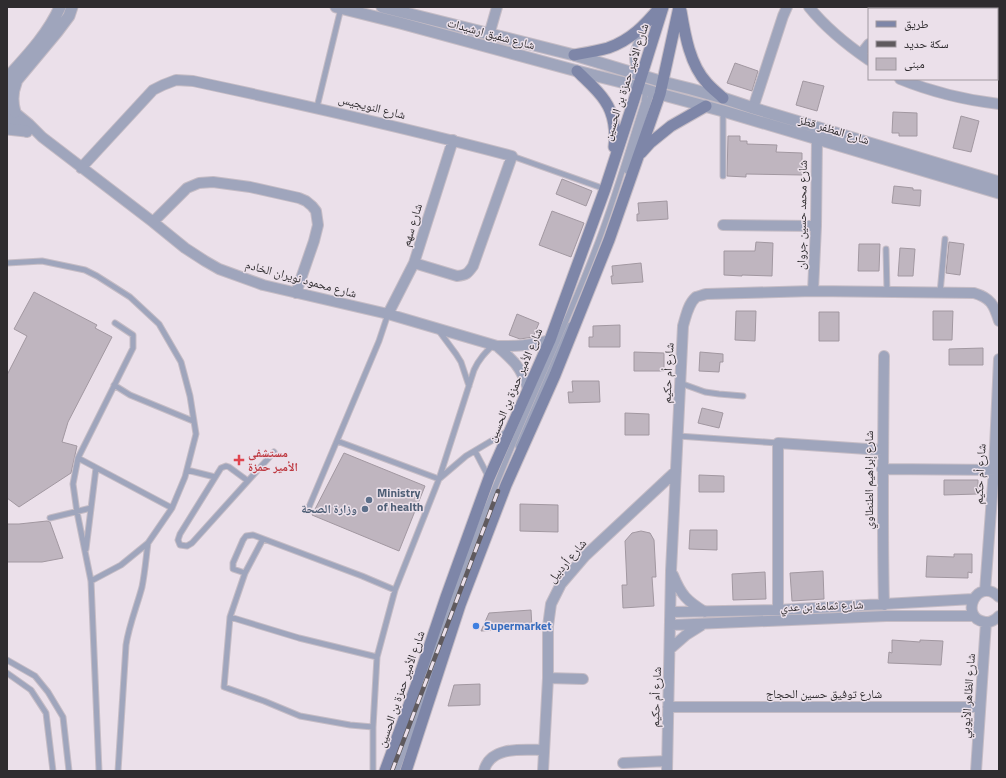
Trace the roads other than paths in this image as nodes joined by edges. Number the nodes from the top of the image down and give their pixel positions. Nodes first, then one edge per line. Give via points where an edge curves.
1 (80, 7) edge
2 (340, 7) edge
3 (382, 7) edge
4 (497, 7) edge
5 (660, 7) edge
6 (663, 7) edge
7 (680, 7) edge
8 (787, 7) edge
9 (809, 7) edge
10 (63, 10) edge
11 (405, 10) edge
12 (648, 22) junction
13 (489, 35) junction
14 (868, 47) edge
15 (574, 55) junction
16 (865, 57) edge
17 (577, 71) junction
18 (642, 76) junction
19 (11, 80) edge
20 (903, 80) edge
21 (663, 82) junction
22 (649, 91) junction
23 (7, 92) edge
24 (723, 98) junction
25 (999, 104) edge
26 (706, 106) junction
27 (317, 108) junction
28 (753, 108) junction
29 (723, 111) junction
30 (10, 112) edge
31 (7, 129) edge
32 (26, 131) junction
33 (42, 138) junction
34 (817, 138) junction
35 (453, 140) junction
36 (512, 156) junction
37 (638, 157) junction
38 (612, 167) junction
39 (81, 168) junction
40 (723, 176) dead end
41 (999, 182) edge
42 (605, 189) junction
43 (999, 193) edge
44 (153, 222) junction
45 (723, 225) dead end
46 (816, 226) junction
47 (945, 238) dead end
48 (886, 249) dead end
49 (7, 263) edge
50 (414, 263) junction
51 (813, 292) junction
52 (887, 292) junction
53 (296, 293) junction
54 (940, 293) junction
55 (388, 314) junction
56 (999, 321) edge
57 (115, 323) dead end
58 (437, 328) junction
59 (550, 340) junction
60 (495, 346) junction
61 (884, 356) dead end
62 (999, 359) edge
63 (680, 383) junction
64 (114, 385) junction
65 (468, 386) junction
66 (528, 389) junction
67 (743, 396) dead end
68 (193, 421) junction
69 (511, 430) junction
70 (677, 436) junction
71 (337, 441) junction
72 (778, 443) junction
73 (882, 450) junction
74 (475, 451) junction
75 (274, 452) dead end
76 (78, 458) junction
77 (96, 468) junction
78 (882, 469) junction
79 (187, 470) junction
80 (996, 470) edge
81 (676, 472) junction
82 (215, 477) junction
83 (489, 478) junction
84 (439, 479) junction
85 (248, 481) junction
86 (309, 507) dead end
87 (91, 508) junction
88 (172, 508) junction
89 (77, 512) junction
90 (50, 518) dead end
91 (263, 539) junction
92 (148, 543) junction
93 (85, 554) junction
94 (671, 571) junction
95 (245, 573) junction
96 (91, 581) junction
97 (396, 590) junction
98 (985, 591) junction
99 (999, 597) edge
100 (973, 599) junction
101 (884, 605) junction
102 (778, 610) junction
103 (671, 612) junction
104 (705, 612) junction
105 (974, 616) junction
106 (999, 616) edge
107 (230, 617) junction
108 (986, 622) junction
109 (702, 624) junction
110 (671, 625) junction
111 (670, 649) junction
112 (377, 657) junction
113 (7, 660) edge
114 (7, 673) edge
115 (548, 678) junction
116 (583, 679) dead end
117 (668, 707) junction
118 (980, 707) junction
119 (373, 727) junction
120 (544, 750) junction
121 (623, 763) dead end
122 (667, 766) edge
123 (53, 771) edge
124 (69, 771) edge
125 (99, 771) edge
126 (118, 771) edge
127 (373, 771) edge
128 (385, 771) edge
129 (392, 771) edge
130 (397, 771) edge
131 (406, 771) edge
132 (484, 771) edge
133 (544, 771) edge
134 (976, 771) edge

1 - 10 street
2 - 17 street, شارع شفيق ارشيدات
2 - 27 lane
3 - 11 street, شارع شفيق ارشيدات
4 - 13 street
5 - 12 main road
6 - 18 main road, شارع الأمير حمزة بن الحسين
7 - 21 main road, شارع الأمير حمزة بن الحسين
7 - 24 main road via 692,59 706,83
8 - 28 street
9 - 16 street via 837,35
10 - 19 street via 57,32
11 - 13 street, شارع شفيق ارشيدات
12 - 15 main road via 632,36 615,45
12 - 18 lane via 641,32 632,56 632,63
13 - 15 street, شارع شفيق ارشيدات
14 - 16 street
15 - 18 street, شارع شفيق ارشيدات
17 - 22 street, شارع شفيق ارشيدات
17 - 38 main road via 609,108 615,140
18 - 21 street, شارع شفيق ارشيدات
18 - 22 main road, شارع الأمير حمزة بن الحسين
19 - 23 street
19 - 30 street via 13,106
20 - 25 street via 934,91
21 - 22 main road, شارع الأمير حمزة بن الحسين
21 - 24 street, شارع المظفر قطز
22 - 26 street, شارع المظفر قطز
22 - 37 main road, شارع الأمير حمزة بن الحسين
22 - 38 main road, شارع الأمير حمزة بن الحسين
22 - 129 lane via 596,249 494,490 439,635
22 - 130 lane via 605,240 498,491
24 - 28 street, شارع المظفر قطز
26 - 29 street, شارع المظفر قطز
26 - 37 main road via 671,126
27 - 35 street, شارع النويجيس
27 - 39 street, شارع النويجيس via 193,81 176,80 153,90
28 - 41 street, شارع المظفر قطز
29 - 34 street, شارع المظفر قطز
29 - 40 lane
30 - 32 street, شارع محمود نويران الخادم via 16,125
30 - 33 street, شارع محمود نويران الخادم via 29,124
31 - 32 street
32 - 33 street, شارع محمود نويران الخادم
33 - 39 street, شارع محمود نويران الخادم
34 - 43 street, شارع المظفر قطز
34 - 46 street, شارع محمد حسين جروان
35 - 36 street, شارع النويجيس
35 - 50 street, شارع سهم
36 - 42 lane
36 - 50 street via 469,273 458,276
37 - 131 main road, شارع الأمير حمزة بن الحسين via 601,262 506,485 460,605
38 - 42 main road, شارع الأمير حمزة بن الحسين
39 - 44 street, شارع محمود نويران الخادم
42 - 59 main road, شارع الأمير حمزة بن الحسين
44 - 53 street, شارع محمود نويران الخادم via 185,248 219,269 263,285
44 - 53 street via 187,188 199,183 213,182 250,187 306,201 316,211 318,225
45 - 46 street
46 - 51 street, شارع محمد حسين جروان
47 - 54 lane
48 - 52 lane
49 - 68 lane via 42,261 85,270 130,297 159,324 181,362 190,396
50 - 55 street, شارع سهم
51 - 52 street, شارع أم حكيم
51 - 63 street, شارع أم حكيم via 706,294 696,297 687,311 683,326
52 - 54 street, شارع أم حكيم
53 - 55 street, شارع محمود نويران الخادم
54 - 56 street, شارع أم حكيم via 982,295 990,300
55 - 58 street, شارع محمود نويران الخادم
55 - 71 lane
57 - 64 lane via 133,335 133,348
58 - 60 street, شارع محمود نويران الخادم
58 - 65 lane via 461,362
59 - 60 street, شارع محمود نويران الخادم via 532,345
59 - 66 main road, شارع الأمير حمزة بن الحسين
60 - 65 lane via 478,361
60 - 66 street, شارع محمود نويران الخادم via 518,367
61 - 73 street, شارع إبراهيم الطنطاوي
62 - 80 street, شارع أم حكيم
63 - 67 lane via 705,392
63 - 70 street, شارع أم حكيم
64 - 68 lane via 130,395
64 - 76 lane
65 - 84 lane
66 - 69 main road, شارع الأمير حمزة بن الحسين
68 - 79 lane via 196,434
69 - 74 lane
69 - 83 main road, شارع الأمير حمزة بن الحسين
70 - 72 lane
70 - 81 street, شارع أم حكيم
71 - 84 lane
71 - 86 lane
72 - 73 street
72 - 102 street
73 - 78 street, شارع إبراهيم الطنطاوي
74 - 83 lane
74 - 84 lane
75 - 85 lane
76 - 77 lane
76 - 89 lane via 73,484
77 - 87 lane
77 - 88 lane
78 - 80 street
78 - 101 street, شارع إبراهيم الطنطاوي
79 - 82 lane
79 - 88 lane
80 - 98 street, شارع أم حكيم
81 - 94 street, شارع أم حكيم
81 - 115 street, شارع أردبيل via 585,556 561,584 551,604 548,626
82 - 85 lane via 221,468 226,466
82 - 85 lane via 180,534 180,545 187,546 192,543
83 - 128 main road, شارع الأمير حمزة بن الحسين
84 - 97 lane
87 - 89 lane
87 - 93 lane
88 - 92 lane
89 - 90 lane
89 - 93 lane
91 - 95 lane
91 - 95 lane via 249,535 243,540 232,566 233,569
91 - 97 lane
92 - 96 lane via 121,565
92 - 126 lane via 142,587 126,645
93 - 96 lane
94 - 103 street, شارع أم حكيم
94 - 104 street via 683,595
95 - 107 lane
96 - 125 lane
97 - 112 lane
98 - 99 street via 991,591
98 - 100 street
100 - 101 street, شارع ثمامة بن عدي
100 - 105 street
101 - 102 street, شارع ثمامة بن عدي
102 - 104 street, شارع ثمامة بن عدي
103 - 104 street, شارع ثمامة بن عدي
103 - 110 street, شارع أم حكيم
105 - 108 street
105 - 109 street, شارع ثمامة بن عدي via 871,617
106 - 108 street
107 - 112 lane via 298,638
107 - 119 lane via 224,687 300,716
108 - 118 street, شارع الظاهر الأيوبي
109 - 110 street, شارع ثمامة بن عدي
109 - 111 street
110 - 111 street, شارع أم حكيم
111 - 117 street, شارع أم حكيم
112 - 119 lane
113 - 124 lane via 36,676 62,717
114 - 123 lane via 31,690 46,713
115 - 116 street
115 - 120 street, شارع أردبيل
117 - 118 street, شارع توفيق حسين الحجاج
117 - 122 street, شارع أم حكيم
118 - 134 street, شارع الظاهر الأيوبي
119 - 127 lane
120 - 132 street via 502,752 490,760
120 - 133 street, شارع أردبيل
121 - 122 street

